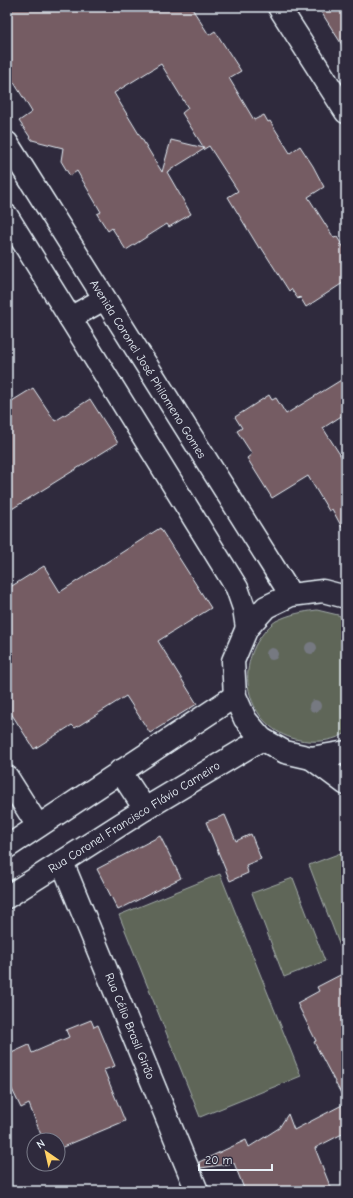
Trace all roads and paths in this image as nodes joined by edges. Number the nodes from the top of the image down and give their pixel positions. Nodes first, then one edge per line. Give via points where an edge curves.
1 (280, 7) edge
2 (346, 112) edge
3 (7, 143) edge
4 (7, 216) edge
5 (104, 299) junction
6 (70, 318) junction
7 (291, 595) junction
8 (346, 597) edge
9 (246, 628) junction
10 (234, 696) junction
11 (262, 739) junction
12 (346, 752) edge
13 (311, 758) junction
14 (120, 771) junction
15 (7, 777) edge
16 (346, 784) edge
17 (145, 809) junction
18 (38, 826) junction
19 (7, 847) edge
20 (62, 862) junction
21 (7, 897) edge
22 (197, 1191) edge

1 - 2 main road
3 - 5 main road, Avenida Coronel José Philomeno Gomes
4 - 6 main road
5 - 6 main road
5 - 7 main road, Avenida Coronel José Philomeno Gomes
6 - 9 main road via 237,588 244,608
7 - 8 main road via 323,591
7 - 9 main road via 266,607
9 - 10 main road via 233,661
10 - 11 main road via 245,720
10 - 14 main road
11 - 13 main road via 285,752
11 - 17 main road, Rua Coronel Francisco Flávio Carneiro
12 - 13 main road
13 - 16 main road
14 - 17 main road
14 - 18 main road
15 - 18 main road
17 - 20 main road, Rua Coronel Francisco Flávio Carneiro
18 - 19 main road
20 - 21 main road, Rua Coronel Francisco Flávio Carneiro
20 - 22 main road, Rua Célio Brasil Girão

